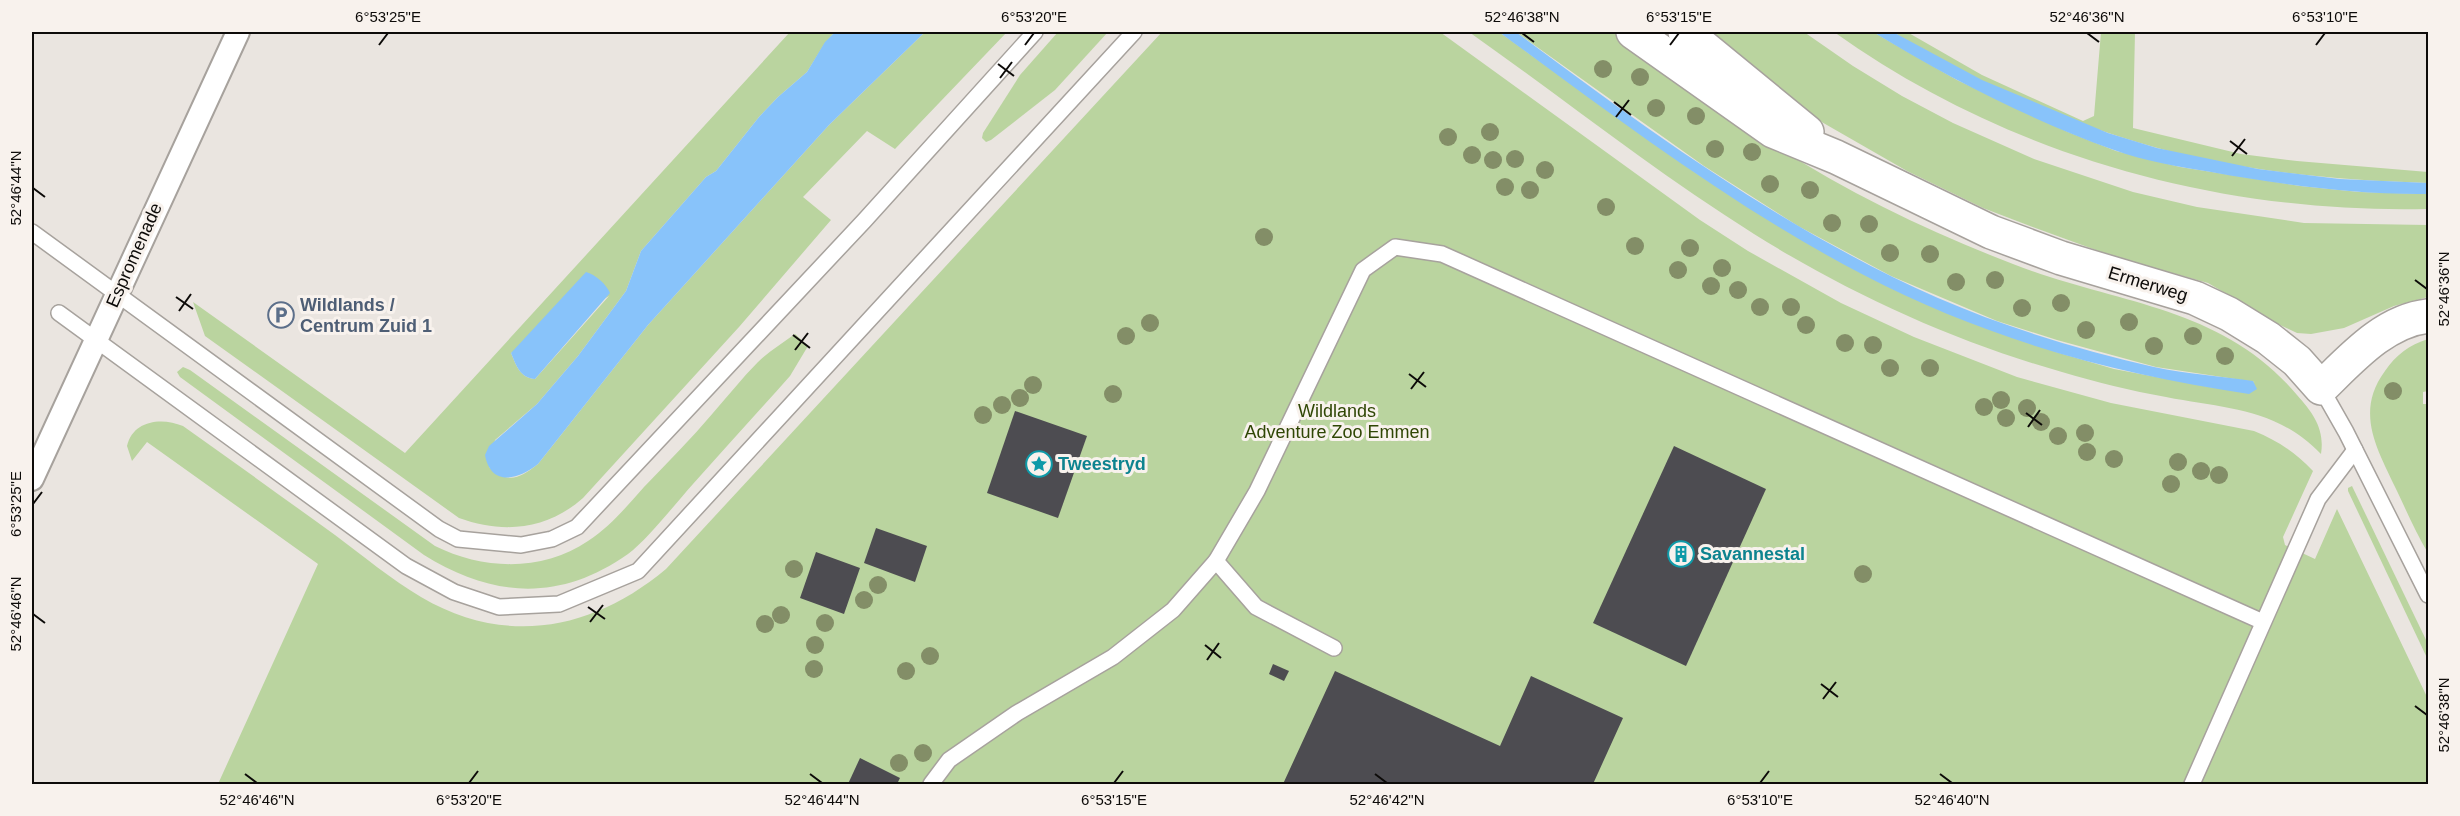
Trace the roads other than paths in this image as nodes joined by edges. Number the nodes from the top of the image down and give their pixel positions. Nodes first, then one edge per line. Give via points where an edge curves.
1 (238, 32) edge
2 (1035, 32) edge
3 (1134, 32) edge
4 (1633, 32) edge
5 (1686, 32) edge
6 (1836, 157) junction
7 (32, 232) edge
8 (116, 292) junction
9 (59, 313) dead end
10 (2428, 316) edge
11 (96, 340) junction
12 (2322, 388) junction
13 (2355, 450) junction
14 (32, 479) edge
15 (1216, 561) junction
16 (2428, 595) edge
17 (2264, 622) junction
18 (1334, 648) dead end
19 (931, 784) edge
20 (2192, 784) edge

1 - 8 street, Espromenade
2 - 8 lane via 577,527 552,540 521,545 458,539 448,534
3 - 11 lane via 638,571 559,604 499,607 454,591 406,566
4 - 6 street, Ermerweg via 1773,131
5 - 6 street, Ermerweg
6 - 12 street, Ermerweg via 1991,232 2061,258 2195,298 2229,314 2297,361
7 - 8 lane
8 - 11 street, Espromenade
9 - 11 lane
10 - 12 street via 2387,331 2361,349
11 - 14 street, Espromenade
12 - 13 lane
13 - 16 lane
13 - 17 lane via 2318,500
15 - 17 lane via 1257,491 1363,270 1395,247 1442,254
15 - 18 lane via 1256,607
15 - 19 lane via 1173,610 1113,657 1017,713 949,760
17 - 20 lane

